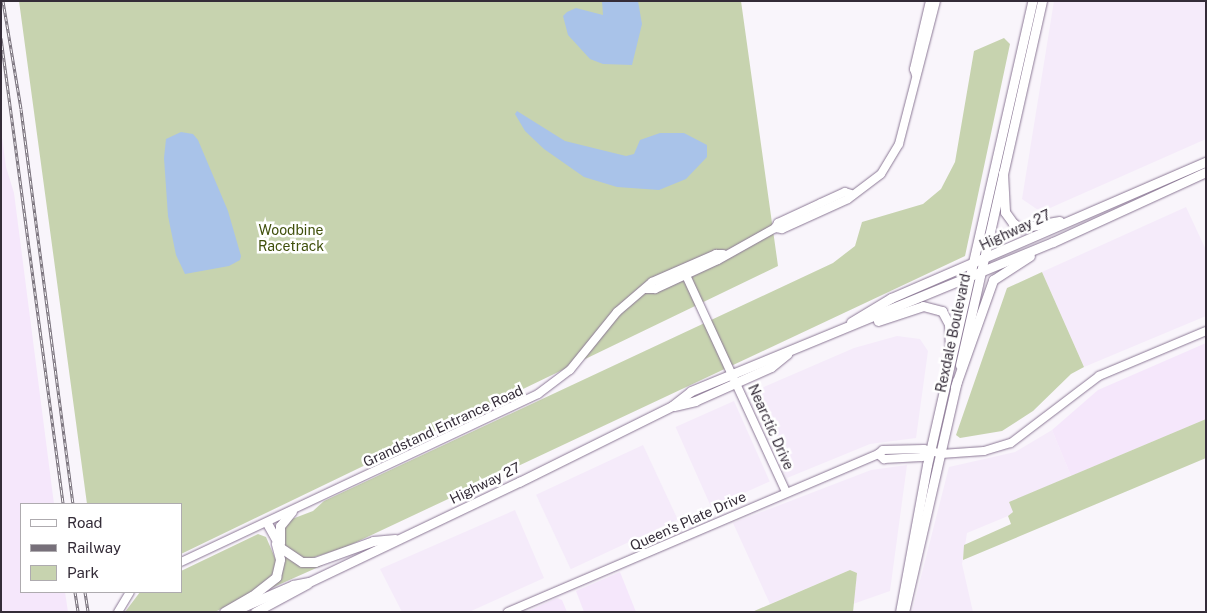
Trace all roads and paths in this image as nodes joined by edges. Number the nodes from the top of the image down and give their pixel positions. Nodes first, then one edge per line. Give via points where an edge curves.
1 (930, 1) edge
2 (936, 1) edge
3 (1032, 1) edge
4 (1042, 1) edge
5 (916, 75) junction
6 (1206, 162) edge
7 (1206, 172) edge
8 (1003, 173) junction
9 (1067, 220) junction
10 (1053, 242) junction
11 (982, 260) junction
12 (971, 266) junction
13 (685, 272) junction
14 (980, 272) junction
15 (968, 278) junction
16 (858, 324) junction
17 (841, 329) junction
18 (1206, 331) edge
19 (789, 353) junction
20 (950, 359) junction
21 (733, 373) junction
22 (737, 382) junction
23 (956, 387) junction
24 (672, 406) junction
25 (930, 452) junction
26 (941, 454) junction
27 (786, 492) junction
28 (292, 511) junction
29 (267, 523) junction
30 (403, 538) junction
31 (276, 539) junction
32 (281, 548) junction
33 (182, 562) edge
34 (309, 582) junction
35 (129, 593) edge
36 (118, 612) edge
37 (224, 612) edge
38 (230, 612) edge
39 (255, 612) edge
40 (508, 612) edge
41 (900, 612) edge
42 (904, 612) edge

1 - 5 street via 914,69
2 - 5 street via 920,71
3 - 12 main road, Rexdale Boulevard
4 - 8 main road, Rexdale Boulevard
5 - 13 street, Grandstand Entrance Road via 895,154 872,183 778,223 775,228 723,254 716,254
6 - 9 main road, Highway 27
7 - 10 main road, Highway 27
8 - 9 main road via 1005,212 1012,224 1020,228
8 - 11 main road, Rexdale Boulevard
9 - 11 main road, Highway 27
10 - 14 main road, Highway 27
10 - 23 main road via 993,280
11 - 12 main road, Highway 27
11 - 14 main road, Rexdale Boulevard
12 - 15 main road, Rexdale Boulevard
12 - 17 main road, Highway 27 via 892,298
13 - 21 street, Nearctic Drive
13 - 28 street, Grandstand Entrance Road via 652,282 617,312 570,370 538,394
14 - 15 main road, Highway 27
14 - 23 main road, Rexdale Boulevard
15 - 16 main road, Highway 27
15 - 20 main road, Rexdale Boulevard
16 - 17 main road, Highway 27
16 - 20 main road via 917,307 933,306 948,320
17 - 19 main road, Highway 27
18 - 26 street, Queen's Plate Drive via 1099,376 1011,443 984,451
19 - 21 main road, Highway 27 via 766,358
19 - 22 main road, Highway 27 via 771,367
20 - 25 main road, Rexdale Boulevard
21 - 22 street, Nearctic Drive
21 - 24 main road, Highway 27 via 691,391
22 - 24 main road, Highway 27 via 695,401
22 - 27 street, Nearctic Drive
23 - 26 main road, Rexdale Boulevard
24 - 30 main road, Highway 27
25 - 26 street, Queen's Plate Drive
25 - 27 street, Queen's Plate Drive via 924,449 882,450
25 - 41 main road, Rexdale Boulevard
26 - 42 main road, Rexdale Boulevard
27 - 40 street, Queen's Plate Drive
28 - 29 street, Grandstand Entrance Road
28 - 32 main road via 279,531
29 - 31 main road
29 - 33 street, Grandstand Entrance Road
30 - 32 main road via 373,541 315,562 297,560
30 - 34 main road, Highway 27
31 - 32 main road
31 - 37 main road via 280,559 276,577
34 - 38 main road, Highway 27 via 293,585
34 - 39 main road, Highway 27 via 298,591
35 - 36 street

